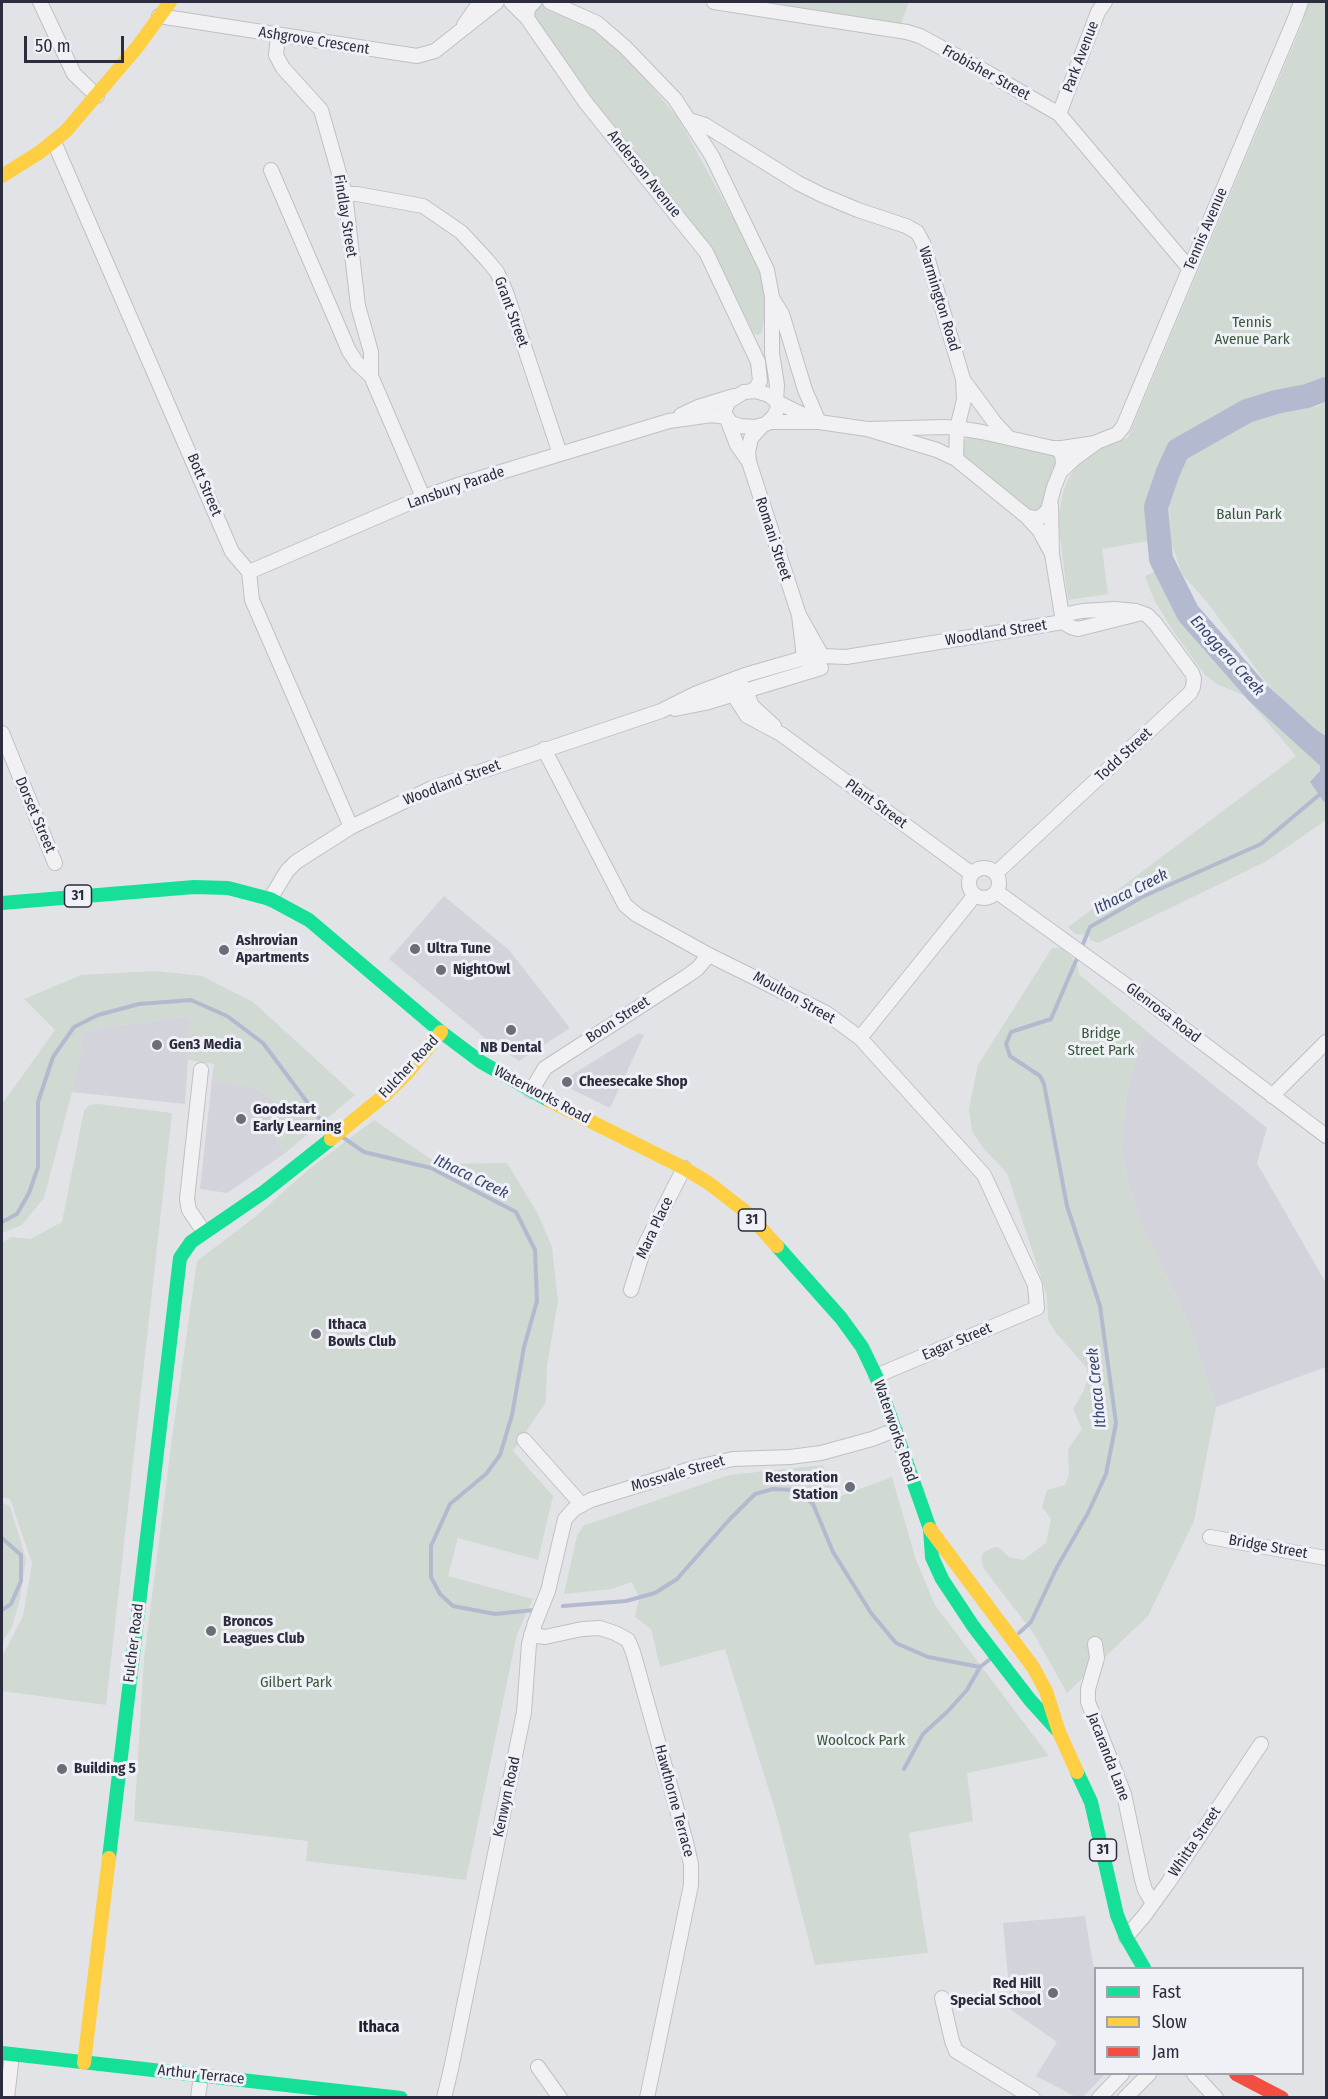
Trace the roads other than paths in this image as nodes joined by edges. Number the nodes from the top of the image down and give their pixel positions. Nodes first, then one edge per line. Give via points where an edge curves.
1 (40, 2) edge
2 (170, 2) edge
3 (480, 2) edge
4 (497, 2) edge
5 (511, 2) edge
6 (534, 2) edge
7 (550, 2) edge
8 (714, 2) edge
9 (1105, 2) edge
10 (1301, 2) edge
11 (159, 16) junction
12 (527, 18) junction
13 (461, 29) junction
14 (278, 36) junction
15 (97, 96) junction
16 (1059, 114) junction
17 (689, 120) junction
18 (54, 142) junction
19 (744, 150) junction
20 (712, 156) junction
21 (271, 170) dead end
22 (2, 176) edge
23 (345, 194) junction
24 (1189, 268) junction
25 (773, 300) junction
26 (772, 336) junction
27 (748, 339) junction
28 (371, 375) junction
29 (963, 380) junction
30 (745, 392) junction
31 (776, 402) junction
32 (727, 418) junction
33 (669, 421) junction
34 (819, 422) junction
35 (765, 424) junction
36 (957, 428) junction
37 (867, 429) junction
38 (1009, 438) junction
39 (1097, 442) junction
40 (1051, 448) junction
41 (560, 454) junction
42 (956, 459) junction
43 (749, 462) junction
44 (1060, 472) junction
45 (423, 497) junction
46 (1051, 500) junction
47 (1026, 516) junction
48 (1052, 554) junction
49 (249, 572) junction
50 (799, 615) junction
51 (1062, 618) junction
52 (1155, 623) joint
53 (822, 656) junction
54 (846, 657) junction
55 (804, 658) junction
56 (815, 669) junction
57 (735, 679) junction
58 (739, 692) junction
59 (661, 711) junction
60 (2, 734) edge
61 (544, 749) junction
62 (351, 827) junction
63 (56, 863) dead end
64 (996, 873) junction
65 (972, 874) junction
66 (997, 892) junction
67 (975, 895) junction
68 (270, 899) junction
69 (2, 903) edge
70 (709, 955) junction
71 (441, 1032) junction
72 (860, 1038) junction
73 (1326, 1042) edge
74 (201, 1070) dead end
75 (531, 1091) junction
76 (1272, 1096) junction
77 (1326, 1136) edge
78 (684, 1168) junction
79 (204, 1232) junction
80 (631, 1290) dead end
81 (1037, 1308) joint
82 (876, 1376) junction
83 (895, 1430) junction
84 (524, 1440) dead end
85 (582, 1504) junction
86 (930, 1529) junction
87 (1209, 1537) dead end
88 (1326, 1558) edge
89 (531, 1635) junction
90 (1095, 1644) dead end
91 (1059, 1732) junction
92 (1261, 1744) dead end
93 (1153, 1903) junction
94 (1126, 1937) junction
95 (1143, 1967) edge
96 (942, 1998) dead end
97 (7, 2054) edge
98 (84, 2063) junction
99 (538, 2067) dead end
100 (201, 2075) junction
101 (1120, 2075) edge
102 (1147, 2075) edge
103 (1196, 2075) edge
104 (1239, 2075) edge
105 (7, 2097) edge
106 (198, 2097) edge
107 (401, 2097) edge
108 (444, 2097) edge
109 (560, 2097) edge
110 (647, 2097) edge
111 (1033, 2097) edge
112 (1099, 2097) edge
113 (1125, 2097) edge
114 (1216, 2097) edge
115 (1282, 2097) edge

1 - 15 street via 74,74
2 - 11 main road
3 - 13 street, Ashgrove Crescent
4 - 13 street, Ashgrove Crescent
5 - 12 street, Anderson Avenue
6 - 12 street via 527,10
7 - 17 street via 611,34 669,92
8 - 16 street, Frobisher Street via 920,36
9 - 16 street, Park Avenue
10 - 24 street, Tennis Avenue
11 - 14 street, Ashgrove Crescent
11 - 15 main road
12 - 27 street, Anderson Avenue via 586,103 701,244
13 - 14 street, Ashgrove Crescent via 435,51 417,56
14 - 23 street, Findlay Street via 276,55 283,68 321,110
15 - 18 main road
16 - 24 street, Frobisher Street
17 - 19 street, Warmington Road via 705,125
17 - 20 street
18 - 22 main road
18 - 49 street, Bott Street via 232,552
19 - 20 street, Warmington Road via 719,144 714,146
19 - 29 street, Warmington Road via 822,195 917,232
20 - 25 street via 765,262
21 - 28 street, Findlay Street via 349,351
23 - 28 street, Findlay Street via 357,298 371,352
23 - 41 street, Grant Street via 423,206 461,232 487,260 506,292
24 - 39 street, Tennis Avenue via 1123,427 1117,434
25 - 26 street
25 - 34 street via 782,314
26 - 27 street via 762,345
26 - 31 street
27 - 30 street, Anderson Avenue via 760,370 759,383
28 - 45 street, Findlay Street
29 - 36 street, Warmington Road via 964,399
29 - 38 street, Warmington Road
30 - 31 street via 766,393
30 - 32 street via 728,402 724,412
30 - 33 street, Lansbury Parade
31 - 34 street
31 - 35 street via 777,412
32 - 33 street, Lansbury Parade via 712,415
32 - 35 street via 750,428
32 - 43 street, Romani Street
33 - 41 street, Lansbury Parade
34 - 35 street
34 - 37 street
35 - 43 street, Romani Street via 751,438
36 - 37 street
36 - 38 street
36 - 42 street
37 - 42 street
38 - 40 street
39 - 40 street, Tennis Avenue
39 - 44 street, Tennis Avenue
40 - 44 street via 1062,454
41 - 45 street, Lansbury Parade
42 - 47 street
43 - 50 street, Romani Street
44 - 46 street
45 - 49 street, Lansbury Parade
46 - 47 street via 1043,516
46 - 48 street
47 - 48 street
48 - 51 street
49 - 62 street via 252,600
50 - 53 street, Romani Street
50 - 55 street, Romani Street
51 - 52 street, Woodland Street via 1078,629 1142,613
51 - 54 street, Woodland Street
52 - 64 street, Todd Street via 1193,675 1191,692
53 - 54 street, Woodland Street
53 - 55 street, Woodland Street
53 - 56 street
54 - 56 street, Woodland Street
55 - 56 street
55 - 57 street, Woodland Street
56 - 58 street, Woodland Street
57 - 58 street, Plant Street
57 - 59 street, Woodland Street
58 - 59 street, Woodland Street
58 - 65 street, Plant Street via 781,734
59 - 61 street, Woodland Street
60 - 63 street, Dorset Street
61 - 62 street, Woodland Street via 432,788
61 - 70 street, Moulton Street via 625,905
62 - 68 street, Woodland Street via 291,867
64 - 65 street via 984,867
64 - 66 street via 1000,882
65 - 67 street via 969,885
66 - 67 street via 987,898
66 - 76 street, Glenrosa Road
67 - 72 street
68 - 69 main road, Waterworks Road / 31 via 228,888 194,887
68 - 71 main road, Waterworks Road / 31 via 318,928
70 - 72 street, Moulton Street via 826,1013
70 - 75 street, Boon Street via 687,976 545,1068
71 - 75 main road, Waterworks Road / 31 via 481,1062
71 - 79 main road, Fulcher Road via 408,1072 361,1115 264,1192
72 - 81 street, Moulton Street via 984,1175 1035,1285
73 - 76 street
74 - 79 street via 187,1193 189,1210
75 - 78 main road, Waterworks Road / 31
76 - 77 street, Glenrosa Road
78 - 80 street, Mara Place via 645,1245
78 - 82 main road, Waterworks Road / 31 via 746,1212 851,1331
79 - 98 main road, Fulcher Road via 187,1247 179,1263
81 - 82 street, Eagar Street
82 - 83 main road, Waterworks Road / 31
83 - 85 street, Mossvale Street via 821,1453 719,1461
83 - 86 main road, Waterworks Road / 31
84 - 85 street
85 - 89 street, Kenwyn Road via 565,1519 548,1591
86 - 91 main road, Waterworks Road / 31 via 1022,1652 1046,1691
86 - 91 main road, Waterworks Road / 31 via 932,1557 950,1594
87 - 88 street, Bridge Street
89 - 108 street, Kenwyn Road via 524,1712
89 - 110 street, Hawthorne Terrace via 545,1637 600,1628 628,1640 686,1842 691,1885
90 - 93 street, Jacaranda Lane via 1097,1658 1088,1702 1124,1794 1142,1880
91 - 94 main road, Waterworks Road / 31 via 1091,1802 1113,1901
92 - 93 street, Whitta Street
93 - 94 street, Whitta Street
94 - 95 main road, Waterworks Road / 31
96 - 111 street via 956,2051
97 - 98 main road, Arthur Terrace
97 - 105 street
98 - 100 main road, Arthur Terrace
99 - 109 street
100 - 106 street
100 - 107 main road, Arthur Terrace
101 - 112 street
102 - 113 street
103 - 114 street
104 - 115 main road

